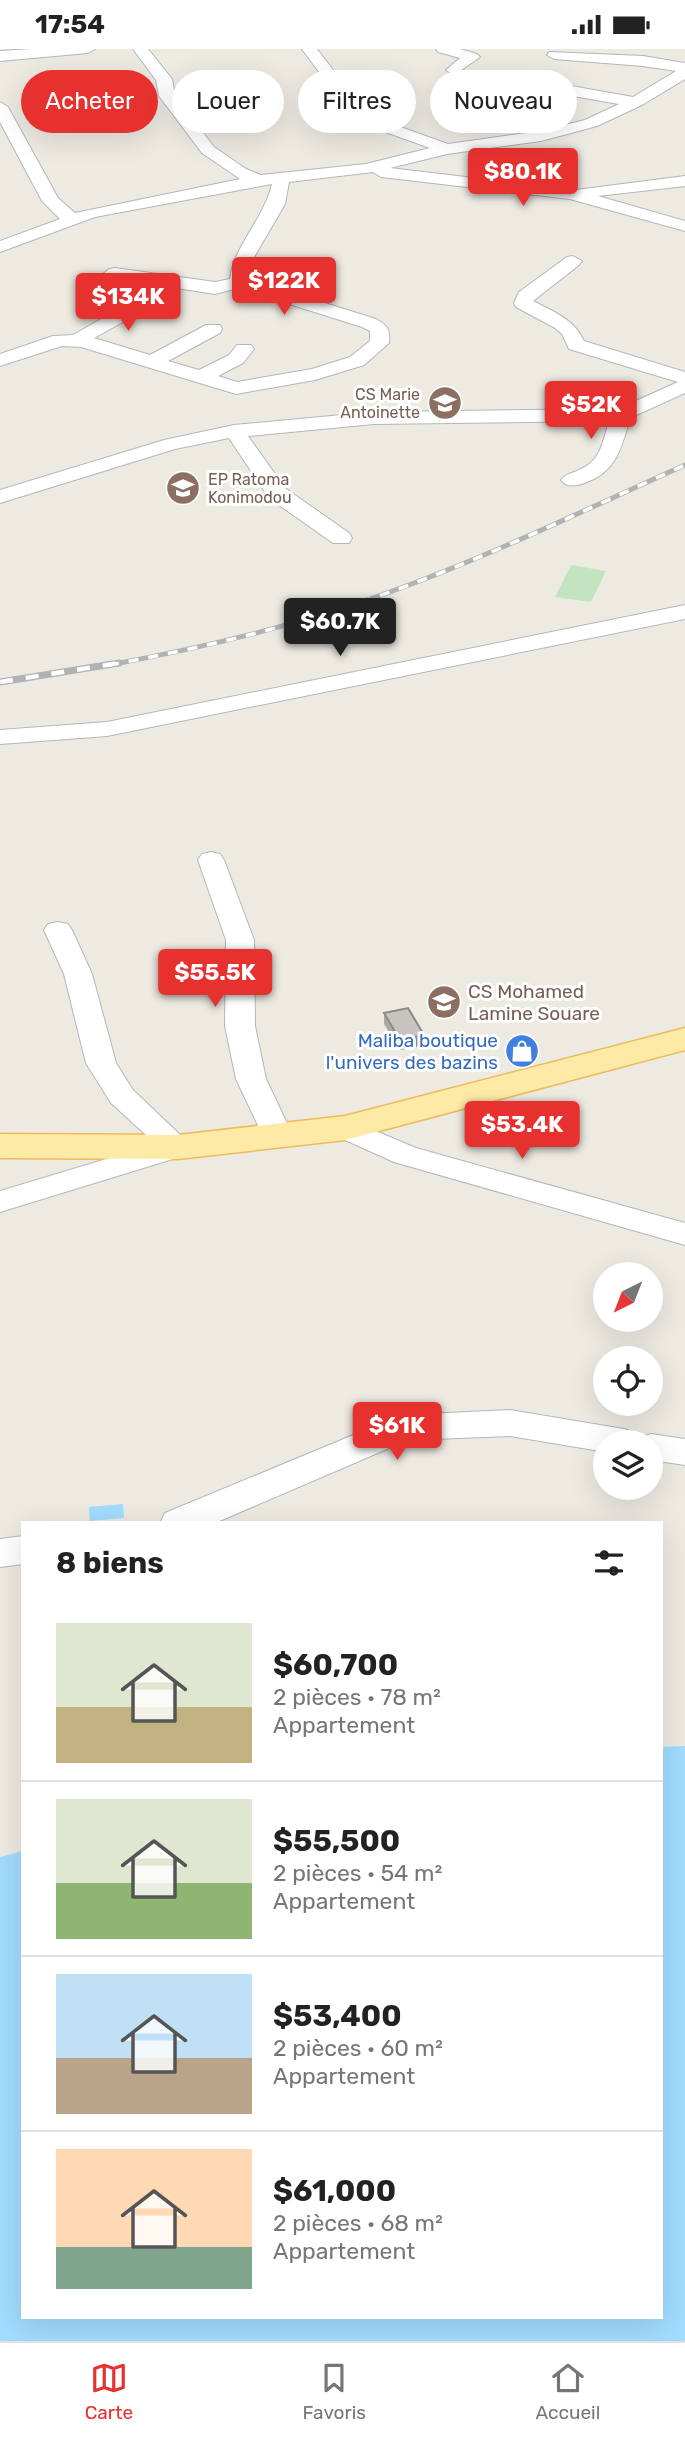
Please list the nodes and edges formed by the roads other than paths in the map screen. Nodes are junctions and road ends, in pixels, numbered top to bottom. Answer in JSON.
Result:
{"nodes":[{"id":1,"x":88,"y":49,"type":"edge"},
{"id":2,"x":140,"y":49,"type":"edge"},
{"id":3,"x":309,"y":49,"type":"edge"},
{"id":4,"x":443,"y":49,"type":"edge"},
{"id":5,"x":554,"y":55,"type":"dead end"},
{"id":6,"x":0,"y":56,"type":"edge"},
{"id":7,"x":454,"y":70,"type":"dead end"},
{"id":8,"x":685,"y":70,"type":"edge"},
{"id":9,"x":577,"y":92,"type":"edge"},
{"id":10,"x":636,"y":102,"type":"junction"},
{"id":11,"x":0,"y":107,"type":"edge"},
{"id":12,"x":447,"y":149,"type":"junction"},
{"id":13,"x":366,"y":169,"type":"junction"},
{"id":14,"x":282,"y":178,"type":"junction"},
{"id":15,"x":260,"y":180,"type":"junction"},
{"id":16,"x":685,"y":181,"type":"edge"},
{"id":17,"x":571,"y":194,"type":"junction"},
{"id":18,"x":72,"y":220,"type":"junction"},
{"id":19,"x":685,"y":226,"type":"edge"},
{"id":20,"x":0,"y":247,"type":"edge"},
{"id":21,"x":573,"y":261,"type":"dead end"},
{"id":22,"x":239,"y":282,"type":"junction"},
{"id":23,"x":91,"y":292,"type":"dead end"},
{"id":24,"x":170,"y":297,"type":"dead end"},
{"id":25,"x":213,"y":329,"type":"dead end"},
{"id":26,"x":76,"y":341,"type":"junction"},
{"id":27,"x":244,"y":349,"type":"dead end"},
{"id":28,"x":0,"y":360,"type":"edge"},
{"id":29,"x":152,"y":362,"type":"junction"},
{"id":30,"x":201,"y":377,"type":"junction"},
{"id":31,"x":685,"y":378,"type":"edge"},
{"id":32,"x":685,"y":386,"type":"edge"},
{"id":33,"x":236,"y":388,"type":"junction"},
{"id":34,"x":621,"y":415,"type":"junction"},
{"id":35,"x":267,"y":426,"type":"junction"},
{"id":36,"x":234,"y":431,"type":"junction"},
{"id":37,"x":572,"y":480,"type":"dead end"},
{"id":38,"x":0,"y":497,"type":"edge"},
{"id":39,"x":341,"y":538,"type":"dead end"},
{"id":40,"x":685,"y":612,"type":"edge"},
{"id":41,"x":0,"y":737,"type":"edge"},
{"id":42,"x":211,"y":860,"type":"dead end"},
{"id":43,"x":58,"y":930,"type":"dead end"},
{"id":44,"x":685,"y":1039,"type":"edge"},
{"id":45,"x":345,"y":1128,"type":"junction"},
{"id":46,"x":278,"y":1136,"type":"junction"},
{"id":47,"x":0,"y":1146,"type":"edge"},
{"id":48,"x":178,"y":1147,"type":"junction"},
{"id":49,"x":0,"y":1202,"type":"edge"},
{"id":50,"x":685,"y":1234,"type":"edge"},
{"id":51,"x":593,"y":1437,"type":"edge"},
{"id":52,"x":663,"y":1449,"type":"edge"},
{"id":53,"x":685,"y":1452,"type":"edge"},
{"id":54,"x":183,"y":1521,"type":"edge"},
{"id":55,"x":21,"y":1551,"type":"edge"},
{"id":56,"x":0,"y":1553,"type":"edge"}],
"edges":[{"from":1,"to":6,"type":"street"},
{"from":2,"to":15,"type":"street"},
{"from":3,"to":12,"type":"street"},
{"from":4,"to":7,"type":"street"},
{"from":5,"to":8,"type":"street"},
{"from":8,"to":10,"type":"street"},
{"from":9,"to":10,"type":"street"},
{"from":10,"to":12,"type":"street"},
{"from":11,"to":18,"type":"street"},
{"from":12,"to":13,"type":"street"},
{"from":13,"to":14,"type":"street"},
{"from":13,"to":17,"type":"street"},
{"from":14,"to":15,"type":"street"},
{"from":14,"to":22,"type":"street"},
{"from":15,"to":18,"type":"street"},
{"from":16,"to":17,"type":"street"},
{"from":17,"to":19,"type":"street"},
{"from":18,"to":20,"type":"street"},
{"from":21,"to":31,"type":"street"},
{"from":22,"to":23,"type":"street"},
{"from":22,"to":33,"type":"street"},
{"from":24,"to":26,"type":"street"},
{"from":25,"to":29,"type":"street"},
{"from":26,"to":28,"type":"street"},
{"from":26,"to":29,"type":"street"},
{"from":27,"to":30,"type":"street"},
{"from":29,"to":30,"type":"street"},
{"from":30,"to":33,"type":"street"},
{"from":32,"to":34,"type":"street"},
{"from":33,"to":35,"type":"street"},
{"from":34,"to":35,"type":"street"},
{"from":34,"to":37,"type":"street"},
{"from":35,"to":36,"type":"street"},
{"from":36,"to":38,"type":"street"},
{"from":36,"to":39,"type":"street"},
{"from":40,"to":41,"type":"street"},
{"from":42,"to":46,"type":"street"},
{"from":43,"to":48,"type":"street"},
{"from":44,"to":45,"type":"main road"},
{"from":45,"to":46,"type":"main road"},
{"from":45,"to":50,"type":"street"},
{"from":46,"to":48,"type":"main road"},
{"from":47,"to":48,"type":"main road"},
{"from":48,"to":49,"type":"street"},
{"from":51,"to":54,"type":"street"},
{"from":52,"to":53,"type":"street"},
{"from":55,"to":56,"type":"street"}]}
